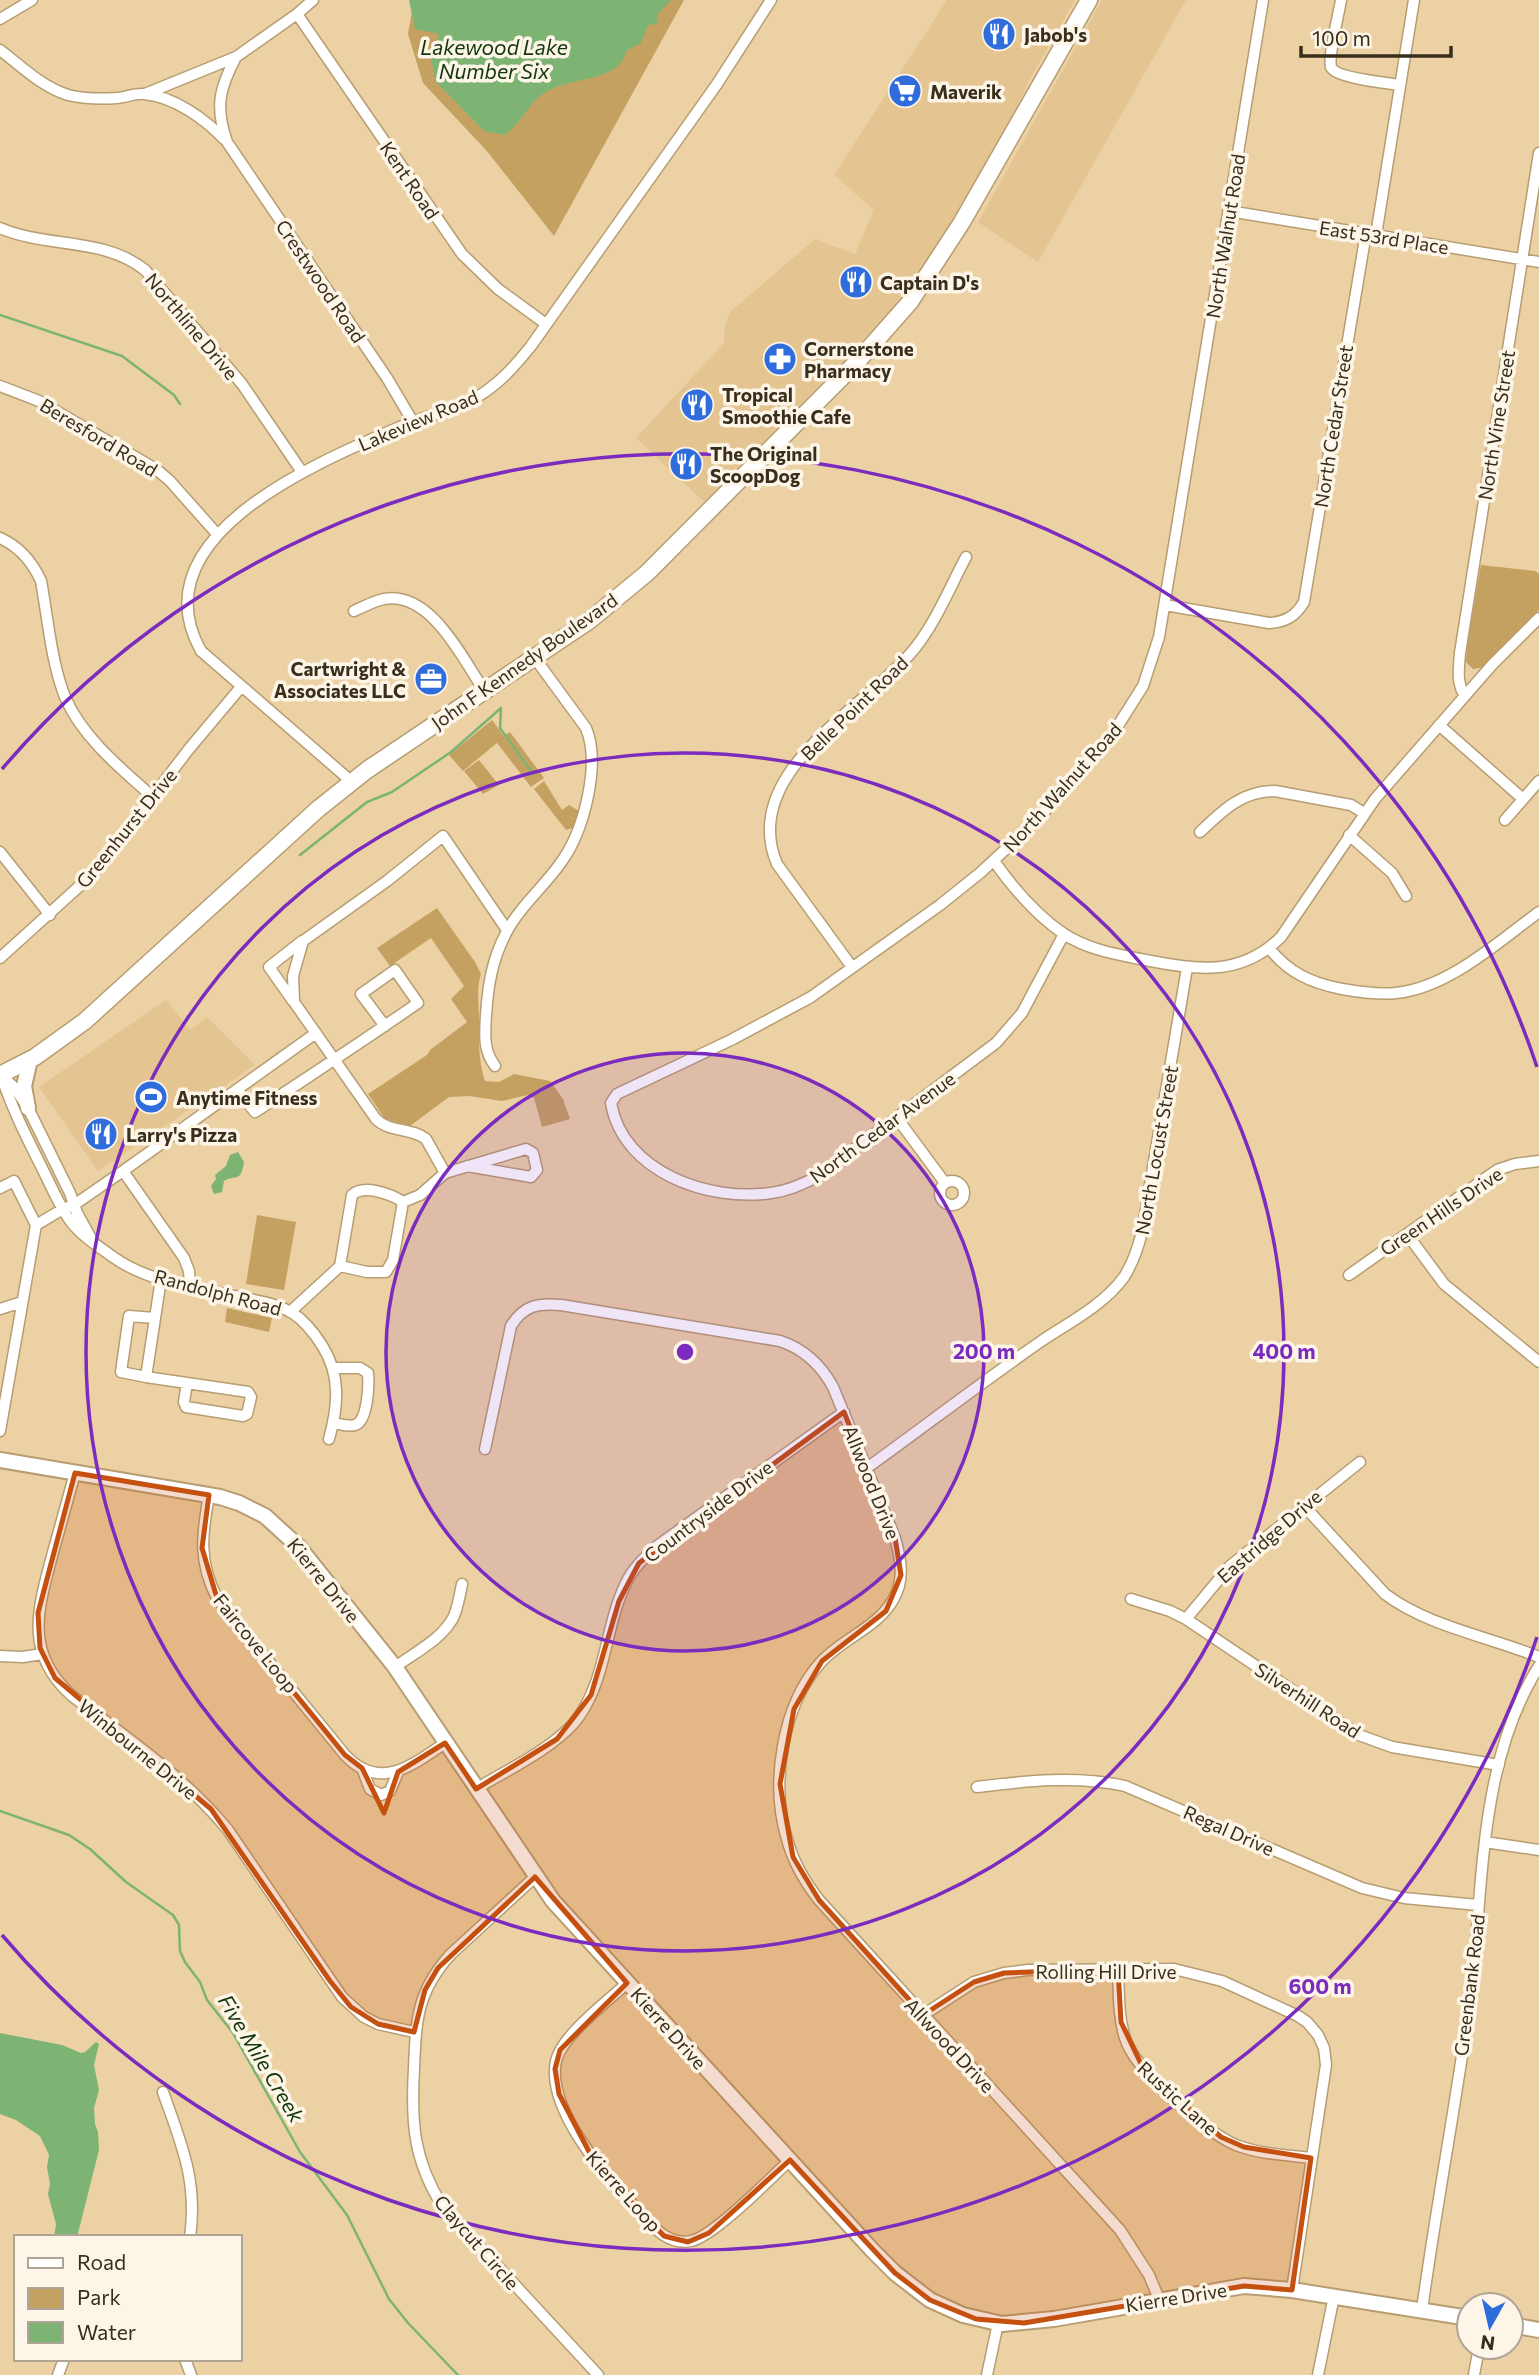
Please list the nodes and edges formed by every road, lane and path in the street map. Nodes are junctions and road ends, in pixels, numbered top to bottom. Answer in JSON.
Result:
{"nodes":[{"id":1,"x":32,"y":0,"type":"edge"},
{"id":2,"x":313,"y":0,"type":"edge"},
{"id":3,"x":771,"y":0,"type":"edge"},
{"id":4,"x":1089,"y":0,"type":"edge"},
{"id":5,"x":1263,"y":0,"type":"edge"},
{"id":6,"x":1341,"y":0,"type":"edge"},
{"id":7,"x":1414,"y":0,"type":"edge"},
{"id":8,"x":297,"y":14,"type":"junction"},
{"id":9,"x":0,"y":19,"type":"edge"},
{"id":10,"x":0,"y":50,"type":"edge"},
{"id":11,"x":236,"y":57,"type":"junction"},
{"id":12,"x":1400,"y":85,"type":"junction"},
{"id":13,"x":145,"y":94,"type":"junction"},
{"id":14,"x":227,"y":142,"type":"junction"},
{"id":15,"x":1539,"y":153,"type":"edge"},
{"id":16,"x":1229,"y":211,"type":"junction"},
{"id":17,"x":0,"y":228,"type":"edge"},
{"id":18,"x":1371,"y":234,"type":"junction"},
{"id":19,"x":1522,"y":259,"type":"junction"},
{"id":20,"x":1539,"y":262,"type":"edge"},
{"id":21,"x":547,"y":324,"type":"junction"},
{"id":22,"x":0,"y":386,"type":"edge"},
{"id":23,"x":413,"y":422,"type":"junction"},
{"id":24,"x":302,"y":472,"type":"junction"},
{"id":25,"x":217,"y":534,"type":"junction"},
{"id":26,"x":0,"y":538,"type":"edge"},
{"id":27,"x":966,"y":558,"type":"dead end"},
{"id":28,"x":1165,"y":605,"type":"junction"},
{"id":29,"x":354,"y":611,"type":"dead end"},
{"id":30,"x":1539,"y":618,"type":"edge"},
{"id":31,"x":534,"y":657,"type":"junction"},
{"id":32,"x":241,"y":687,"type":"junction"},
{"id":33,"x":484,"y":690,"type":"junction"},
{"id":34,"x":1465,"y":696,"type":"junction"},
{"id":35,"x":1439,"y":725,"type":"junction"},
{"id":36,"x":1539,"y":781,"type":"edge"},
{"id":37,"x":352,"y":782,"type":"junction"},
{"id":38,"x":153,"y":797,"type":"junction"},
{"id":39,"x":1523,"y":799,"type":"junction"},
{"id":40,"x":1364,"y":813,"type":"junction"},
{"id":41,"x":1504,"y":820,"type":"dead end"},
{"id":42,"x":1200,"y":832,"type":"dead end"},
{"id":43,"x":1349,"y":835,"type":"junction"},
{"id":44,"x":0,"y":852,"type":"edge"},
{"id":45,"x":993,"y":861,"type":"junction"},
{"id":46,"x":1406,"y":896,"type":"dead end"},
{"id":47,"x":1539,"y":912,"type":"edge"},
{"id":48,"x":50,"y":915,"type":"junction"},
{"id":49,"x":507,"y":930,"type":"junction"},
{"id":50,"x":1064,"y":934,"type":"junction"},
{"id":51,"x":303,"y":941,"type":"junction"},
{"id":52,"x":1269,"y":948,"type":"junction"},
{"id":53,"x":0,"y":958,"type":"edge"},
{"id":54,"x":852,"y":967,"type":"junction"},
{"id":55,"x":1187,"y":968,"type":"junction"},
{"id":56,"x":294,"y":1002,"type":"junction"},
{"id":57,"x":385,"y":1026,"type":"junction"},
{"id":58,"x":316,"y":1033,"type":"junction"},
{"id":59,"x":335,"y":1059,"type":"junction"},
{"id":60,"x":30,"y":1060,"type":"junction"},
{"id":61,"x":495,"y":1066,"type":"dead end"},
{"id":62,"x":0,"y":1075,"type":"edge"},
{"id":63,"x":237,"y":1090,"type":"junction"},
{"id":64,"x":28,"y":1108,"type":"junction"},
{"id":65,"x":897,"y":1118,"type":"junction"},
{"id":66,"x":617,"y":1120,"type":"joint"},
{"id":67,"x":1539,"y":1161,"type":"edge"},
{"id":68,"x":467,"y":1166,"type":"junction"},
{"id":69,"x":123,"y":1171,"type":"junction"},
{"id":70,"x":445,"y":1173,"type":"junction"},
{"id":71,"x":945,"y":1183,"type":"dead end"},
{"id":72,"x":0,"y":1188,"type":"edge"},
{"id":73,"x":403,"y":1202,"type":"junction"},
{"id":74,"x":74,"y":1205,"type":"junction"},
{"id":75,"x":63,"y":1209,"type":"junction"},
{"id":76,"x":36,"y":1225,"type":"junction"},
{"id":77,"x":1407,"y":1234,"type":"junction"},
{"id":78,"x":93,"y":1242,"type":"junction"},
{"id":79,"x":340,"y":1266,"type":"junction"},
{"id":80,"x":1349,"y":1275,"type":"dead end"},
{"id":81,"x":161,"y":1279,"type":"junction"},
{"id":82,"x":190,"y":1286,"type":"junction"},
{"id":83,"x":22,"y":1302,"type":"junction"},
{"id":84,"x":0,"y":1309,"type":"edge"},
{"id":85,"x":290,"y":1312,"type":"junction"},
{"id":86,"x":155,"y":1318,"type":"junction"},
{"id":87,"x":1539,"y":1362,"type":"edge"},
{"id":88,"x":334,"y":1368,"type":"junction"},
{"id":89,"x":146,"y":1377,"type":"junction"},
{"id":90,"x":187,"y":1383,"type":"junction"},
{"id":91,"x":844,"y":1412,"type":"junction"},
{"id":92,"x":333,"y":1423,"type":"junction"},
{"id":93,"x":0,"y":1431,"type":"edge"},
{"id":94,"x":329,"y":1439,"type":"dead end"},
{"id":95,"x":485,"y":1449,"type":"dead end"},
{"id":96,"x":0,"y":1460,"type":"edge"},
{"id":97,"x":1360,"y":1462,"type":"dead end"},
{"id":98,"x":867,"y":1468,"type":"junction"},
{"id":99,"x":75,"y":1473,"type":"junction"},
{"id":100,"x":209,"y":1495,"type":"junction"},
{"id":101,"x":1304,"y":1506,"type":"junction"},
{"id":102,"x":462,"y":1584,"type":"dead end"},
{"id":103,"x":1131,"y":1599,"type":"dead end"},
{"id":104,"x":1186,"y":1619,"type":"junction"},
{"id":105,"x":42,"y":1654,"type":"junction"},
{"id":106,"x":0,"y":1656,"type":"edge"},
{"id":107,"x":1539,"y":1657,"type":"edge"},
{"id":108,"x":1539,"y":1666,"type":"edge"},
{"id":109,"x":395,"y":1667,"type":"junction"},
{"id":110,"x":445,"y":1742,"type":"junction"},
{"id":111,"x":1499,"y":1766,"type":"junction"},
{"id":112,"x":362,"y":1768,"type":"junction"},
{"id":113,"x":397,"y":1772,"type":"junction"},
{"id":114,"x":976,"y":1787,"type":"dead end"},
{"id":115,"x":476,"y":1789,"type":"junction"},
{"id":116,"x":1485,"y":1842,"type":"junction"},
{"id":117,"x":1539,"y":1850,"type":"edge"},
{"id":118,"x":535,"y":1877,"type":"junction"},
{"id":119,"x":1478,"y":1905,"type":"junction"},
{"id":120,"x":1118,"y":1969,"type":"junction"},
{"id":121,"x":627,"y":1983,"type":"junction"},
{"id":122,"x":923,"y":2015,"type":"junction"},
{"id":123,"x":414,"y":2032,"type":"junction"},
{"id":124,"x":163,"y":2092,"type":"dead end"},
{"id":125,"x":1311,"y":2158,"type":"junction"},
{"id":126,"x":790,"y":2161,"type":"junction"},
{"id":127,"x":190,"y":2235,"type":"edge"},
{"id":128,"x":1292,"y":2290,"type":"junction"},
{"id":129,"x":1334,"y":2297,"type":"junction"},
{"id":130,"x":1159,"y":2299,"type":"junction"},
{"id":131,"x":1422,"y":2310,"type":"junction"},
{"id":132,"x":1455,"y":2316,"type":"edge"},
{"id":133,"x":998,"y":2323,"type":"junction"},
{"id":134,"x":598,"y":2375,"type":"edge"},
{"id":135,"x":987,"y":2375,"type":"edge"},
{"id":136,"x":1318,"y":2375,"type":"edge"}],
"edges":[{"from":1,"to":9,"type":"street"},
{"from":2,"to":8,"type":"street"},
{"from":3,"to":21,"type":"street","name":"Lakeview Road"},
{"from":4,"to":31,"type":"main road","name":"John F Kennedy Boulevard"},
{"from":5,"to":16,"type":"street","name":"North Walnut Road"},
{"from":6,"to":12,"type":"street"},
{"from":7,"to":12,"type":"street","name":"North Cedar Street"},
{"from":8,"to":11,"type":"street"},
{"from":8,"to":21,"type":"street","name":"Kent Road"},
{"from":10,"to":13,"type":"street","name":"Crestwood Road"},
{"from":11,"to":13,"type":"street"},
{"from":11,"to":14,"type":"street","name":"Crestwood Road"},
{"from":12,"to":18,"type":"street","name":"North Cedar Street"},
{"from":13,"to":14,"type":"street","name":"Crestwood Road"},
{"from":14,"to":23,"type":"street","name":"Crestwood Road"},
{"from":15,"to":19,"type":"street","name":"North Vine Street"},
{"from":16,"to":18,"type":"street","name":"East 53rd Place"},
{"from":16,"to":28,"type":"street","name":"North Walnut Road"},
{"from":17,"to":24,"type":"street","name":"Northline Drive"},
{"from":18,"to":19,"type":"street","name":"East 53rd Place"},
{"from":18,"to":28,"type":"street","name":"North Cedar Street"},
{"from":19,"to":20,"type":"street","name":"East 53rd Place"},
{"from":19,"to":34,"type":"street","name":"North Vine Street"},
{"from":21,"to":23,"type":"street","name":"Lakeview Road"},
{"from":22,"to":25,"type":"street","name":"Beresford Road"},
{"from":23,"to":24,"type":"street","name":"Lakeview Road"},
{"from":24,"to":25,"type":"street","name":"Lakeview Road"},
{"from":25,"to":32,"type":"street","name":"Lakeview Road"},
{"from":26,"to":38,"type":"street"},
{"from":27,"to":54,"type":"street","name":"Belle Point Road"},
{"from":28,"to":45,"type":"street","name":"North Walnut Road"},
{"from":29,"to":33,"type":"street"},
{"from":30,"to":34,"type":"street"},
{"from":31,"to":33,"type":"main road","name":"John F Kennedy Boulevard"},
{"from":31,"to":49,"type":"street"},
{"from":32,"to":37,"type":"street","name":"Lakeview Road"},
{"from":32,"to":38,"type":"street","name":"Greenhurst Drive"},
{"from":33,"to":37,"type":"main road","name":"John F Kennedy Boulevard"},
{"from":34,"to":35,"type":"street"},
{"from":35,"to":39,"type":"street"},
{"from":35,"to":40,"type":"street"},
{"from":36,"to":39,"type":"street"},
{"from":37,"to":60,"type":"main road","name":"John F Kennedy Boulevard"},
{"from":38,"to":48,"type":"street","name":"Greenhurst Drive"},
{"from":39,"to":41,"type":"street"},
{"from":40,"to":42,"type":"street"},
{"from":40,"to":43,"type":"street"},
{"from":43,"to":46,"type":"street"},
{"from":43,"to":52,"type":"street"},
{"from":44,"to":48,"type":"street"},
{"from":45,"to":50,"type":"street"},
{"from":45,"to":54,"type":"street","name":"North Walnut Road"},
{"from":47,"to":52,"type":"street"},
{"from":48,"to":53,"type":"street","name":"Greenhurst Drive"},
{"from":49,"to":51,"type":"street"},
{"from":49,"to":61,"type":"street"},
{"from":50,"to":55,"type":"street"},
{"from":50,"to":65,"type":"street","name":"North Cedar Avenue"},
{"from":51,"to":56,"type":"street"},
{"from":51,"to":56,"type":"street"},
{"from":52,"to":55,"type":"street"},
{"from":54,"to":66,"type":"street","name":"North Walnut Road"},
{"from":55,"to":98,"type":"street","name":"North Locust Street"},
{"from":56,"to":58,"type":"street"},
{"from":57,"to":57,"type":"street"},
{"from":57,"to":59,"type":"street"},
{"from":58,"to":59,"type":"street"},
{"from":58,"to":63,"type":"street"},
{"from":59,"to":63,"type":"street"},
{"from":59,"to":70,"type":"street"},
{"from":60,"to":62,"type":"main road","name":"John F Kennedy Boulevard"},
{"from":60,"to":64,"type":"street"},
{"from":62,"to":64,"type":"street","name":"Randolph Road"},
{"from":62,"to":75,"type":"street","name":"Randolph Road"},
{"from":63,"to":69,"type":"street"},
{"from":64,"to":74,"type":"street","name":"Randolph Road"},
{"from":65,"to":66,"type":"street","name":"North Cedar Avenue"},
{"from":65,"to":71,"type":"street"},
{"from":67,"to":77,"type":"street","name":"Green Hills Drive"},
{"from":68,"to":68,"type":"street"},
{"from":68,"to":70,"type":"street"},
{"from":69,"to":74,"type":"street"},
{"from":69,"to":82,"type":"street"},
{"from":70,"to":73,"type":"street"},
{"from":72,"to":76,"type":"street"},
{"from":73,"to":79,"type":"street"},
{"from":73,"to":79,"type":"street"},
{"from":74,"to":75,"type":"street"},
{"from":74,"to":78,"type":"street","name":"Randolph Road"},
{"from":75,"to":76,"type":"street"},
{"from":75,"to":78,"type":"street","name":"Randolph Road"},
{"from":76,"to":83,"type":"street"},
{"from":77,"to":80,"type":"street","name":"Green Hills Drive"},
{"from":77,"to":87,"type":"street"},
{"from":78,"to":81,"type":"street","name":"Randolph Road"},
{"from":79,"to":85,"type":"street"},
{"from":81,"to":82,"type":"street","name":"Randolph Road"},
{"from":81,"to":86,"type":"street"},
{"from":82,"to":85,"type":"street","name":"Randolph Road"},
{"from":83,"to":84,"type":"street"},
{"from":83,"to":93,"type":"street"},
{"from":85,"to":88,"type":"street","name":"Randolph Road"},
{"from":86,"to":89,"type":"street"},
{"from":86,"to":89,"type":"street"},
{"from":88,"to":92,"type":"street","name":"Randolph Road"},
{"from":88,"to":92,"type":"street"},
{"from":89,"to":90,"type":"street"},
{"from":90,"to":90,"type":"street"},
{"from":91,"to":95,"type":"street","name":"Allwood Drive"},
{"from":91,"to":98,"type":"street","name":"Allwood Drive"},
{"from":91,"to":115,"type":"street","name":"Countryside Drive"},
{"from":92,"to":94,"type":"street","name":"Randolph Road"},
{"from":96,"to":99,"type":"street","name":"Kierre Drive"},
{"from":97,"to":101,"type":"street","name":"Eastridge Drive"},
{"from":98,"to":122,"type":"street","name":"Allwood Drive"},
{"from":99,"to":100,"type":"street","name":"Kierre Drive"},
{"from":99,"to":105,"type":"street","name":"Winbourne Drive"},
{"from":100,"to":109,"type":"street","name":"Kierre Drive"},
{"from":100,"to":112,"type":"street","name":"Faircove Loop"},
{"from":101,"to":104,"type":"street","name":"Eastridge Drive"},
{"from":101,"to":107,"type":"street"},
{"from":102,"to":109,"type":"street"},
{"from":103,"to":104,"type":"street","name":"Silverhill Road"},
{"from":104,"to":111,"type":"street","name":"Silverhill Road"},
{"from":105,"to":106,"type":"street"},
{"from":105,"to":123,"type":"street","name":"Winbourne Drive"},
{"from":108,"to":111,"type":"street","name":"Greenbank Road"},
{"from":109,"to":110,"type":"street","name":"Kierre Drive"},
{"from":110,"to":113,"type":"street","name":"Faircove Loop"},
{"from":110,"to":115,"type":"street","name":"Kierre Drive"},
{"from":111,"to":116,"type":"street","name":"Greenbank Road"},
{"from":112,"to":113,"type":"street"},
{"from":112,"to":113,"type":"street","name":"Faircove Loop"},
{"from":114,"to":119,"type":"street","name":"Regal Drive"},
{"from":115,"to":118,"type":"street","name":"Kierre Drive"},
{"from":116,"to":117,"type":"street"},
{"from":116,"to":119,"type":"street","name":"Greenbank Road"},
{"from":118,"to":121,"type":"street","name":"Kierre Drive"},
{"from":118,"to":123,"type":"street","name":"Claycut Circle"},
{"from":119,"to":131,"type":"street","name":"Greenbank Road"},
{"from":120,"to":122,"type":"street","name":"Rolling Hill Drive"},
{"from":120,"to":125,"type":"street","name":"Rustic Lane"},
{"from":120,"to":125,"type":"street","name":"Rolling Hill Drive"},
{"from":121,"to":126,"type":"street","name":"Kierre Drive"},
{"from":121,"to":126,"type":"street","name":"Kierre Loop"},
{"from":122,"to":130,"type":"street","name":"Allwood Drive"},
{"from":123,"to":134,"type":"street","name":"Claycut Circle"},
{"from":124,"to":127,"type":"street"},
{"from":125,"to":128,"type":"street","name":"Rolling Hill Drive"},
{"from":126,"to":133,"type":"street","name":"Kierre Drive"},
{"from":128,"to":129,"type":"street","name":"Kierre Drive"},
{"from":128,"to":130,"type":"street","name":"Kierre Drive"},
{"from":129,"to":131,"type":"street","name":"Kierre Drive"},
{"from":129,"to":136,"type":"street"},
{"from":130,"to":133,"type":"street","name":"Kierre Drive"},
{"from":131,"to":132,"type":"street","name":"Kierre Drive"},
{"from":133,"to":135,"type":"street"}]}
